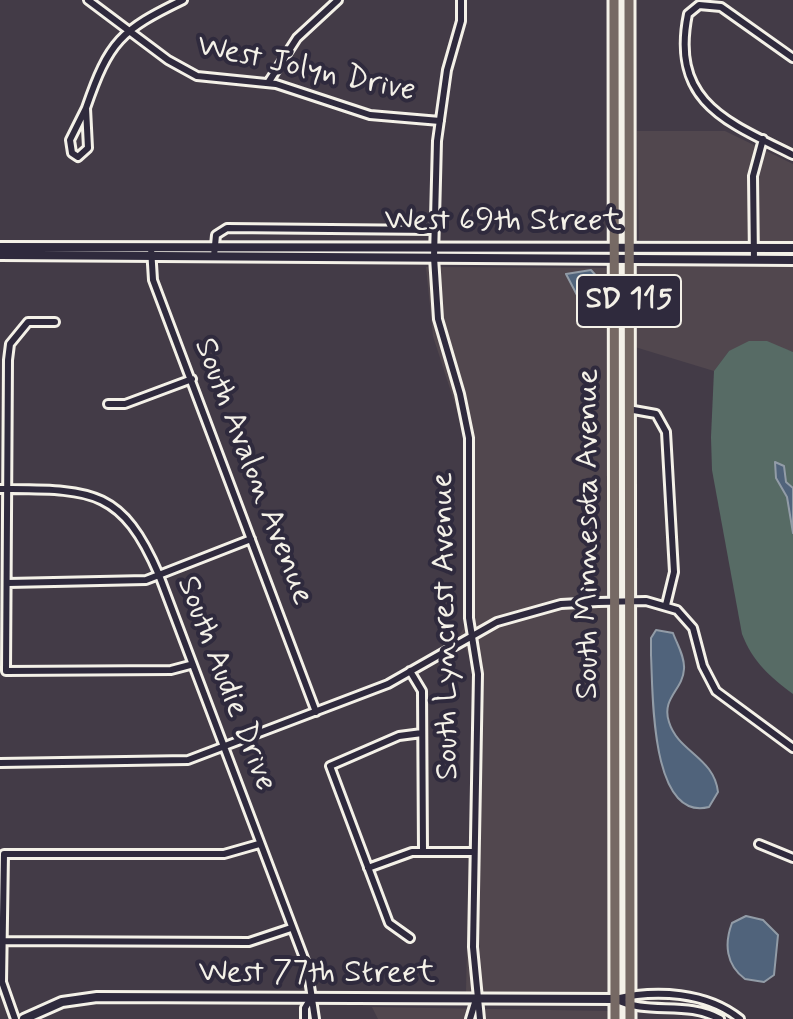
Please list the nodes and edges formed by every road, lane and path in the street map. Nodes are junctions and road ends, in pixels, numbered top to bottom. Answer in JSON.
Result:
{"nodes":[{"id":1,"x":88,"y":0,"type":"edge"},
{"id":2,"x":183,"y":0,"type":"edge"},
{"id":3,"x":338,"y":0,"type":"edge"},
{"id":4,"x":461,"y":0,"type":"edge"},
{"id":5,"x":614,"y":0,"type":"edge"},
{"id":6,"x":629,"y":0,"type":"edge"},
{"id":7,"x":128,"y":29,"type":"junction"},
{"id":8,"x":793,"y":58,"type":"edge"},
{"id":9,"x":268,"y":83,"type":"junction"},
{"id":10,"x":86,"y":108,"type":"junction"},
{"id":11,"x":440,"y":121,"type":"junction"},
{"id":12,"x":763,"y":139,"type":"junction"},
{"id":13,"x":793,"y":155,"type":"edge"},
{"id":14,"x":434,"y":230,"type":"junction"},
{"id":15,"x":434,"y":245,"type":"junction"},
{"id":16,"x":0,"y":247,"type":"edge"},
{"id":17,"x":629,"y":247,"type":"junction"},
{"id":18,"x":615,"y":248,"type":"junction"},
{"id":19,"x":754,"y":248,"type":"junction"},
{"id":20,"x":793,"y":248,"type":"edge"},
{"id":21,"x":150,"y":252,"type":"junction"},
{"id":22,"x":214,"y":252,"type":"junction"},
{"id":23,"x":0,"y":255,"type":"edge"},
{"id":24,"x":434,"y":257,"type":"junction"},
{"id":25,"x":615,"y":259,"type":"junction"},
{"id":26,"x":629,"y":260,"type":"junction"},
{"id":27,"x":754,"y":260,"type":"junction"},
{"id":28,"x":793,"y":260,"type":"edge"},
{"id":29,"x":55,"y":322,"type":"dead end"},
{"id":30,"x":192,"y":379,"type":"junction"},
{"id":31,"x":108,"y":404,"type":"dead end"},
{"id":32,"x":628,"y":409,"type":"junction"},
{"id":33,"x":4,"y":489,"type":"edge"},
{"id":34,"x":251,"y":539,"type":"junction"},
{"id":35,"x":159,"y":575,"type":"junction"},
{"id":36,"x":8,"y":583,"type":"junction"},
{"id":37,"x":629,"y":601,"type":"junction"},
{"id":38,"x":615,"y":602,"type":"junction"},
{"id":39,"x":666,"y":605,"type":"junction"},
{"id":40,"x":471,"y":633,"type":"junction"},
{"id":41,"x":190,"y":665,"type":"junction"},
{"id":42,"x":410,"y":671,"type":"junction"},
{"id":43,"x":316,"y":712,"type":"junction"},
{"id":44,"x":422,"y":733,"type":"junction"},
{"id":45,"x":223,"y":748,"type":"junction"},
{"id":46,"x":793,"y":748,"type":"edge"},
{"id":47,"x":0,"y":763,"type":"edge"},
{"id":48,"x":259,"y":844,"type":"junction"},
{"id":49,"x":759,"y":844,"type":"dead end"},
{"id":50,"x":423,"y":851,"type":"junction"},
{"id":51,"x":474,"y":852,"type":"junction"},
{"id":52,"x":793,"y":858,"type":"edge"},
{"id":53,"x":368,"y":868,"type":"junction"},
{"id":54,"x":291,"y":928,"type":"junction"},
{"id":55,"x":410,"y":938,"type":"dead end"},
{"id":56,"x":3,"y":941,"type":"junction"},
{"id":57,"x":311,"y":998,"type":"junction"},
{"id":58,"x":476,"y":999,"type":"junction"},
{"id":59,"x":615,"y":999,"type":"junction"},
{"id":60,"x":629,"y":1001,"type":"junction"},
{"id":61,"x":15,"y":1019,"type":"edge"},
{"id":62,"x":24,"y":1019,"type":"edge"},
{"id":63,"x":305,"y":1019,"type":"edge"},
{"id":64,"x":315,"y":1019,"type":"edge"},
{"id":65,"x":470,"y":1019,"type":"edge"},
{"id":66,"x":480,"y":1019,"type":"edge"},
{"id":67,"x":615,"y":1019,"type":"edge"},
{"id":68,"x":630,"y":1019,"type":"edge"},
{"id":69,"x":720,"y":1019,"type":"edge"},
{"id":70,"x":740,"y":1019,"type":"edge"}],
"edges":[{"from":1,"to":7,"type":"street","name":"West Jolyn Drive"},
{"from":2,"to":7,"type":"street"},
{"from":3,"to":9,"type":"street"},
{"from":4,"to":11,"type":"street","name":"South Lyncrest Avenue"},
{"from":5,"to":18,"type":"main road","name":"South Minnesota Avenue","number":"SD 115"},
{"from":6,"to":17,"type":"main road","name":"South Minnesota Avenue","number":"SD 115"},
{"from":7,"to":9,"type":"street","name":"West Jolyn Drive"},
{"from":7,"to":10,"type":"street"},
{"from":8,"to":12,"type":"street"},
{"from":9,"to":11,"type":"street","name":"West Jolyn Drive"},
{"from":10,"to":10,"type":"street"},
{"from":11,"to":14,"type":"street","name":"South Lyncrest Avenue"},
{"from":12,"to":13,"type":"street"},
{"from":12,"to":19,"type":"street"},
{"from":14,"to":15,"type":"street","name":"South Lyncrest Avenue"},
{"from":14,"to":22,"type":"street","name":"West 69th Street"},
{"from":15,"to":18,"type":"main road","name":"West 69th Street"},
{"from":15,"to":22,"type":"main road","name":"West 69th Street"},
{"from":15,"to":24,"type":"street","name":"South Lyncrest Avenue"},
{"from":16,"to":21,"type":"main road","name":"West 69th Street"},
{"from":17,"to":18,"type":"main road","name":"West 69th Street"},
{"from":17,"to":19,"type":"main road","name":"West 69th Street"},
{"from":17,"to":26,"type":"main road","name":"South Minnesota Avenue","number":"SD 115"},
{"from":18,"to":25,"type":"main road","name":"South Minnesota Avenue","number":"SD 115"},
{"from":19,"to":20,"type":"main road","name":"West 69th Street"},
{"from":19,"to":27,"type":"street"},
{"from":21,"to":22,"type":"main road","name":"West 69th Street"},
{"from":21,"to":23,"type":"main road","name":"West 69th Street"},
{"from":21,"to":30,"type":"street","name":"South Avalon Avenue"},
{"from":22,"to":24,"type":"main road","name":"West 69th Street"},
{"from":24,"to":25,"type":"main road","name":"West 69th Street"},
{"from":24,"to":40,"type":"street","name":"South Lyncrest Avenue"},
{"from":25,"to":26,"type":"main road","name":"West 69th Street"},
{"from":25,"to":38,"type":"main road","name":"South Minnesota Avenue","number":"SD 115"},
{"from":26,"to":27,"type":"main road","name":"West 69th Street"},
{"from":26,"to":32,"type":"main road","name":"South Minnesota Avenue","number":"SD 115"},
{"from":27,"to":28,"type":"main road","name":"West 69th Street"},
{"from":29,"to":33,"type":"street"},
{"from":30,"to":31,"type":"street"},
{"from":30,"to":34,"type":"street","name":"South Avalon Avenue"},
{"from":32,"to":37,"type":"main road","name":"South Minnesota Avenue","number":"SD 115"},
{"from":32,"to":39,"type":"street"},
{"from":33,"to":35,"type":"street","name":"South Audie Drive"},
{"from":33,"to":36,"type":"street"},
{"from":34,"to":35,"type":"street"},
{"from":34,"to":43,"type":"street","name":"South Avalon Avenue"},
{"from":35,"to":36,"type":"street"},
{"from":35,"to":41,"type":"street","name":"South Audie Drive"},
{"from":36,"to":41,"type":"street"},
{"from":37,"to":38,"type":"street"},
{"from":37,"to":39,"type":"street"},
{"from":37,"to":60,"type":"main road","name":"South Minnesota Avenue","number":"SD 115"},
{"from":38,"to":40,"type":"street"},
{"from":38,"to":59,"type":"main road","name":"South Minnesota Avenue","number":"SD 115"},
{"from":39,"to":46,"type":"street"},
{"from":40,"to":42,"type":"street"},
{"from":40,"to":51,"type":"street","name":"South Lyncrest Avenue"},
{"from":41,"to":45,"type":"street","name":"South Audie Drive"},
{"from":42,"to":43,"type":"street"},
{"from":42,"to":44,"type":"street"},
{"from":43,"to":45,"type":"street"},
{"from":44,"to":50,"type":"street"},
{"from":44,"to":53,"type":"street"},
{"from":45,"to":47,"type":"street"},
{"from":45,"to":48,"type":"street","name":"South Audie Drive"},
{"from":48,"to":54,"type":"street","name":"South Audie Drive"},
{"from":48,"to":56,"type":"street"},
{"from":49,"to":52,"type":"street"},
{"from":50,"to":51,"type":"street"},
{"from":50,"to":53,"type":"street"},
{"from":51,"to":58,"type":"street","name":"South Lyncrest Avenue"},
{"from":53,"to":55,"type":"street"},
{"from":54,"to":56,"type":"street"},
{"from":54,"to":57,"type":"street","name":"South Audie Drive"},
{"from":56,"to":61,"type":"street"},
{"from":57,"to":58,"type":"main road","name":"West 77th Street"},
{"from":57,"to":62,"type":"main road","name":"West 77th Street"},
{"from":57,"to":63,"type":"street"},
{"from":57,"to":64,"type":"street","name":"South Audie Drive"},
{"from":58,"to":59,"type":"main road","name":"West 77th Street"},
{"from":58,"to":65,"type":"street"},
{"from":58,"to":66,"type":"street"},
{"from":59,"to":60,"type":"street","name":"West 77th Street"},
{"from":59,"to":67,"type":"main road","name":"South Minnesota Avenue","number":"SD 115"},
{"from":60,"to":68,"type":"main road","number":"SD 115"},
{"from":60,"to":69,"type":"street","name":"West 77th Street"},
{"from":60,"to":70,"type":"street","name":"West 77th Street"}]}
